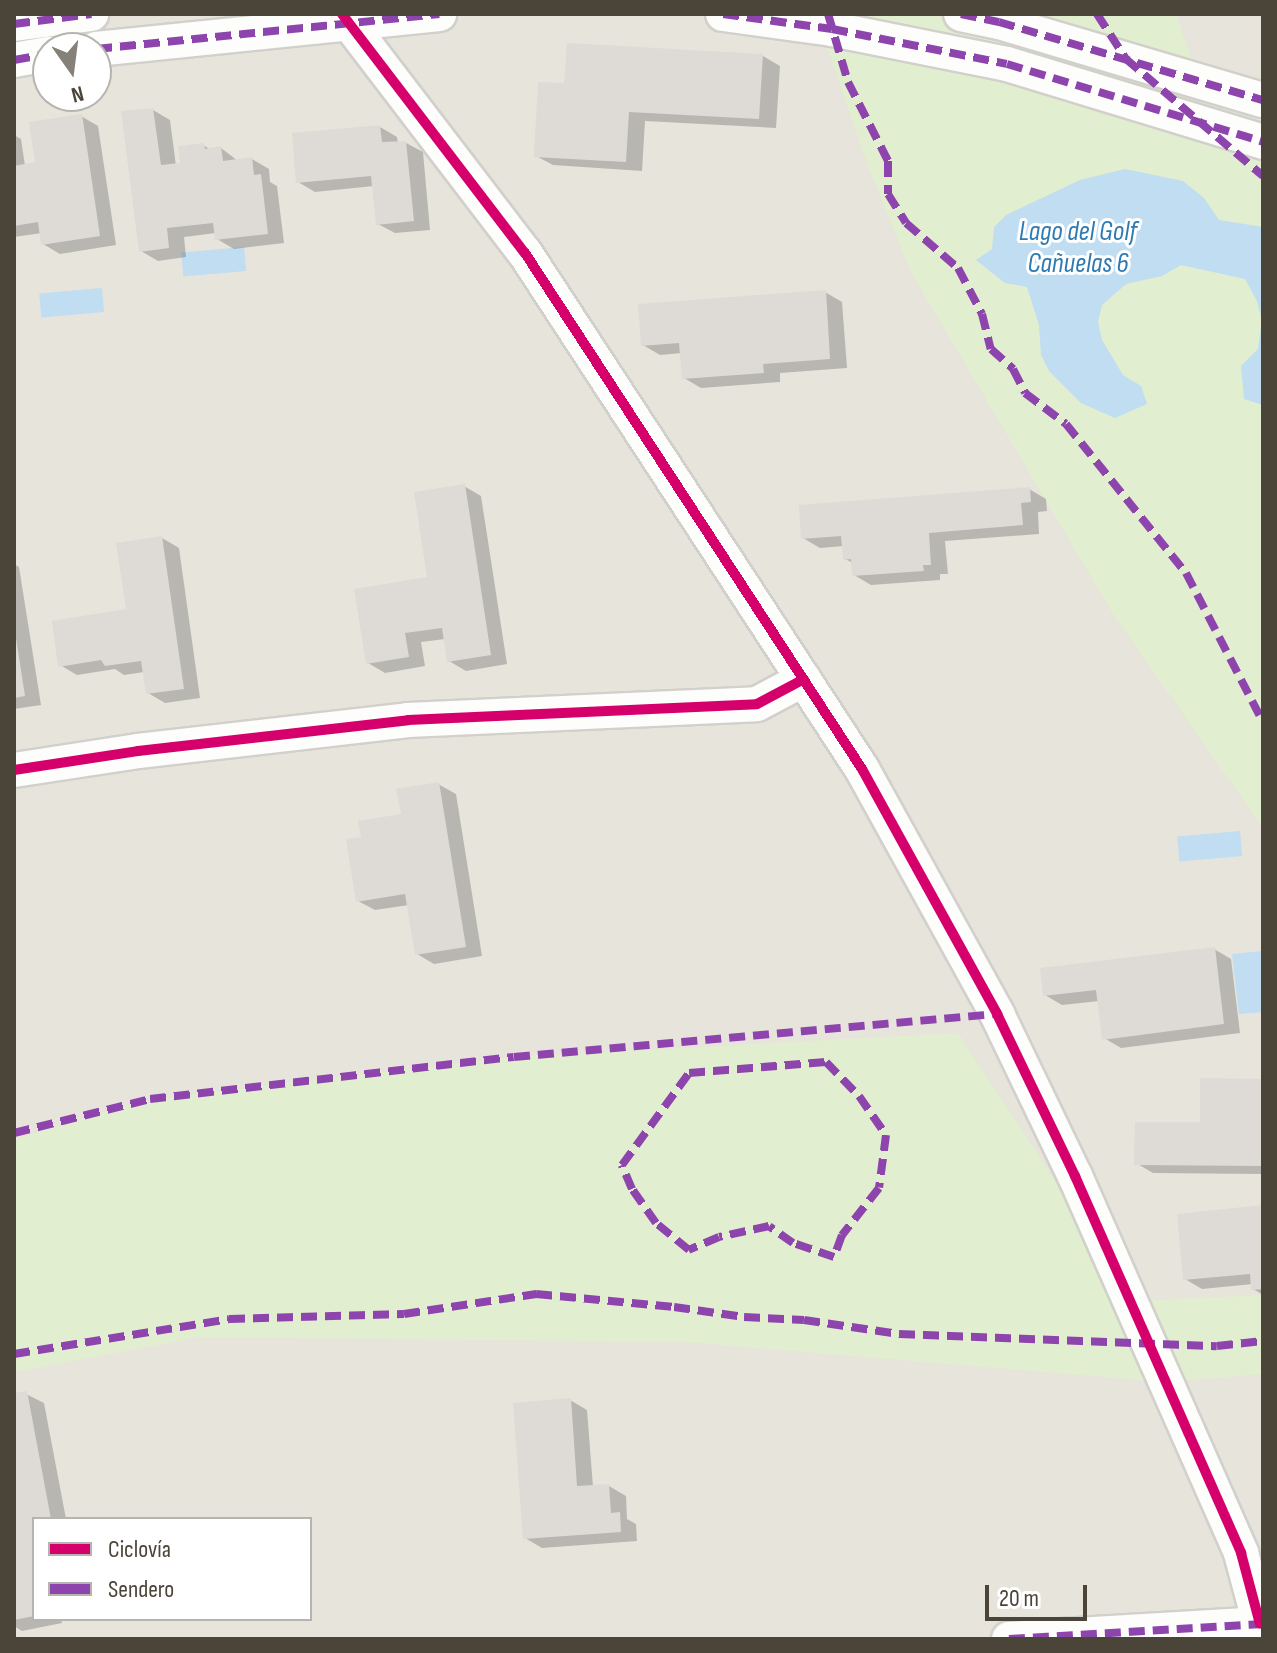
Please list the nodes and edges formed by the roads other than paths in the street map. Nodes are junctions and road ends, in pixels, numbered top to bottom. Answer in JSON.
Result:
{"nodes":[{"id":1,"x":91,"y":14,"type":"edge"},
{"id":2,"x":439,"y":14,"type":"edge"},
{"id":3,"x":723,"y":14,"type":"edge"},
{"id":4,"x":961,"y":14,"type":"edge"},
{"id":5,"x":345,"y":18,"type":"edge"},
{"id":6,"x":14,"y":24,"type":"edge"},
{"id":7,"x":112,"y":47,"type":"edge"},
{"id":8,"x":1263,"y":100,"type":"edge"},
{"id":9,"x":1263,"y":142,"type":"edge"},
{"id":10,"x":804,"y":679,"type":"junction"},
{"id":11,"x":14,"y":770,"type":"edge"},
{"id":12,"x":1262,"y":1624,"type":"edge"},
{"id":13,"x":1009,"y":1639,"type":"edge"}],
"edges":[{"from":1,"to":6,"type":"street"},
{"from":2,"to":5,"type":"street"},
{"from":3,"to":9,"type":"street"},
{"from":4,"to":8,"type":"street"},
{"from":5,"to":7,"type":"street"},
{"from":5,"to":10,"type":"street"},
{"from":10,"to":11,"type":"street"},
{"from":10,"to":12,"type":"street"},
{"from":12,"to":13,"type":"street"}]}
